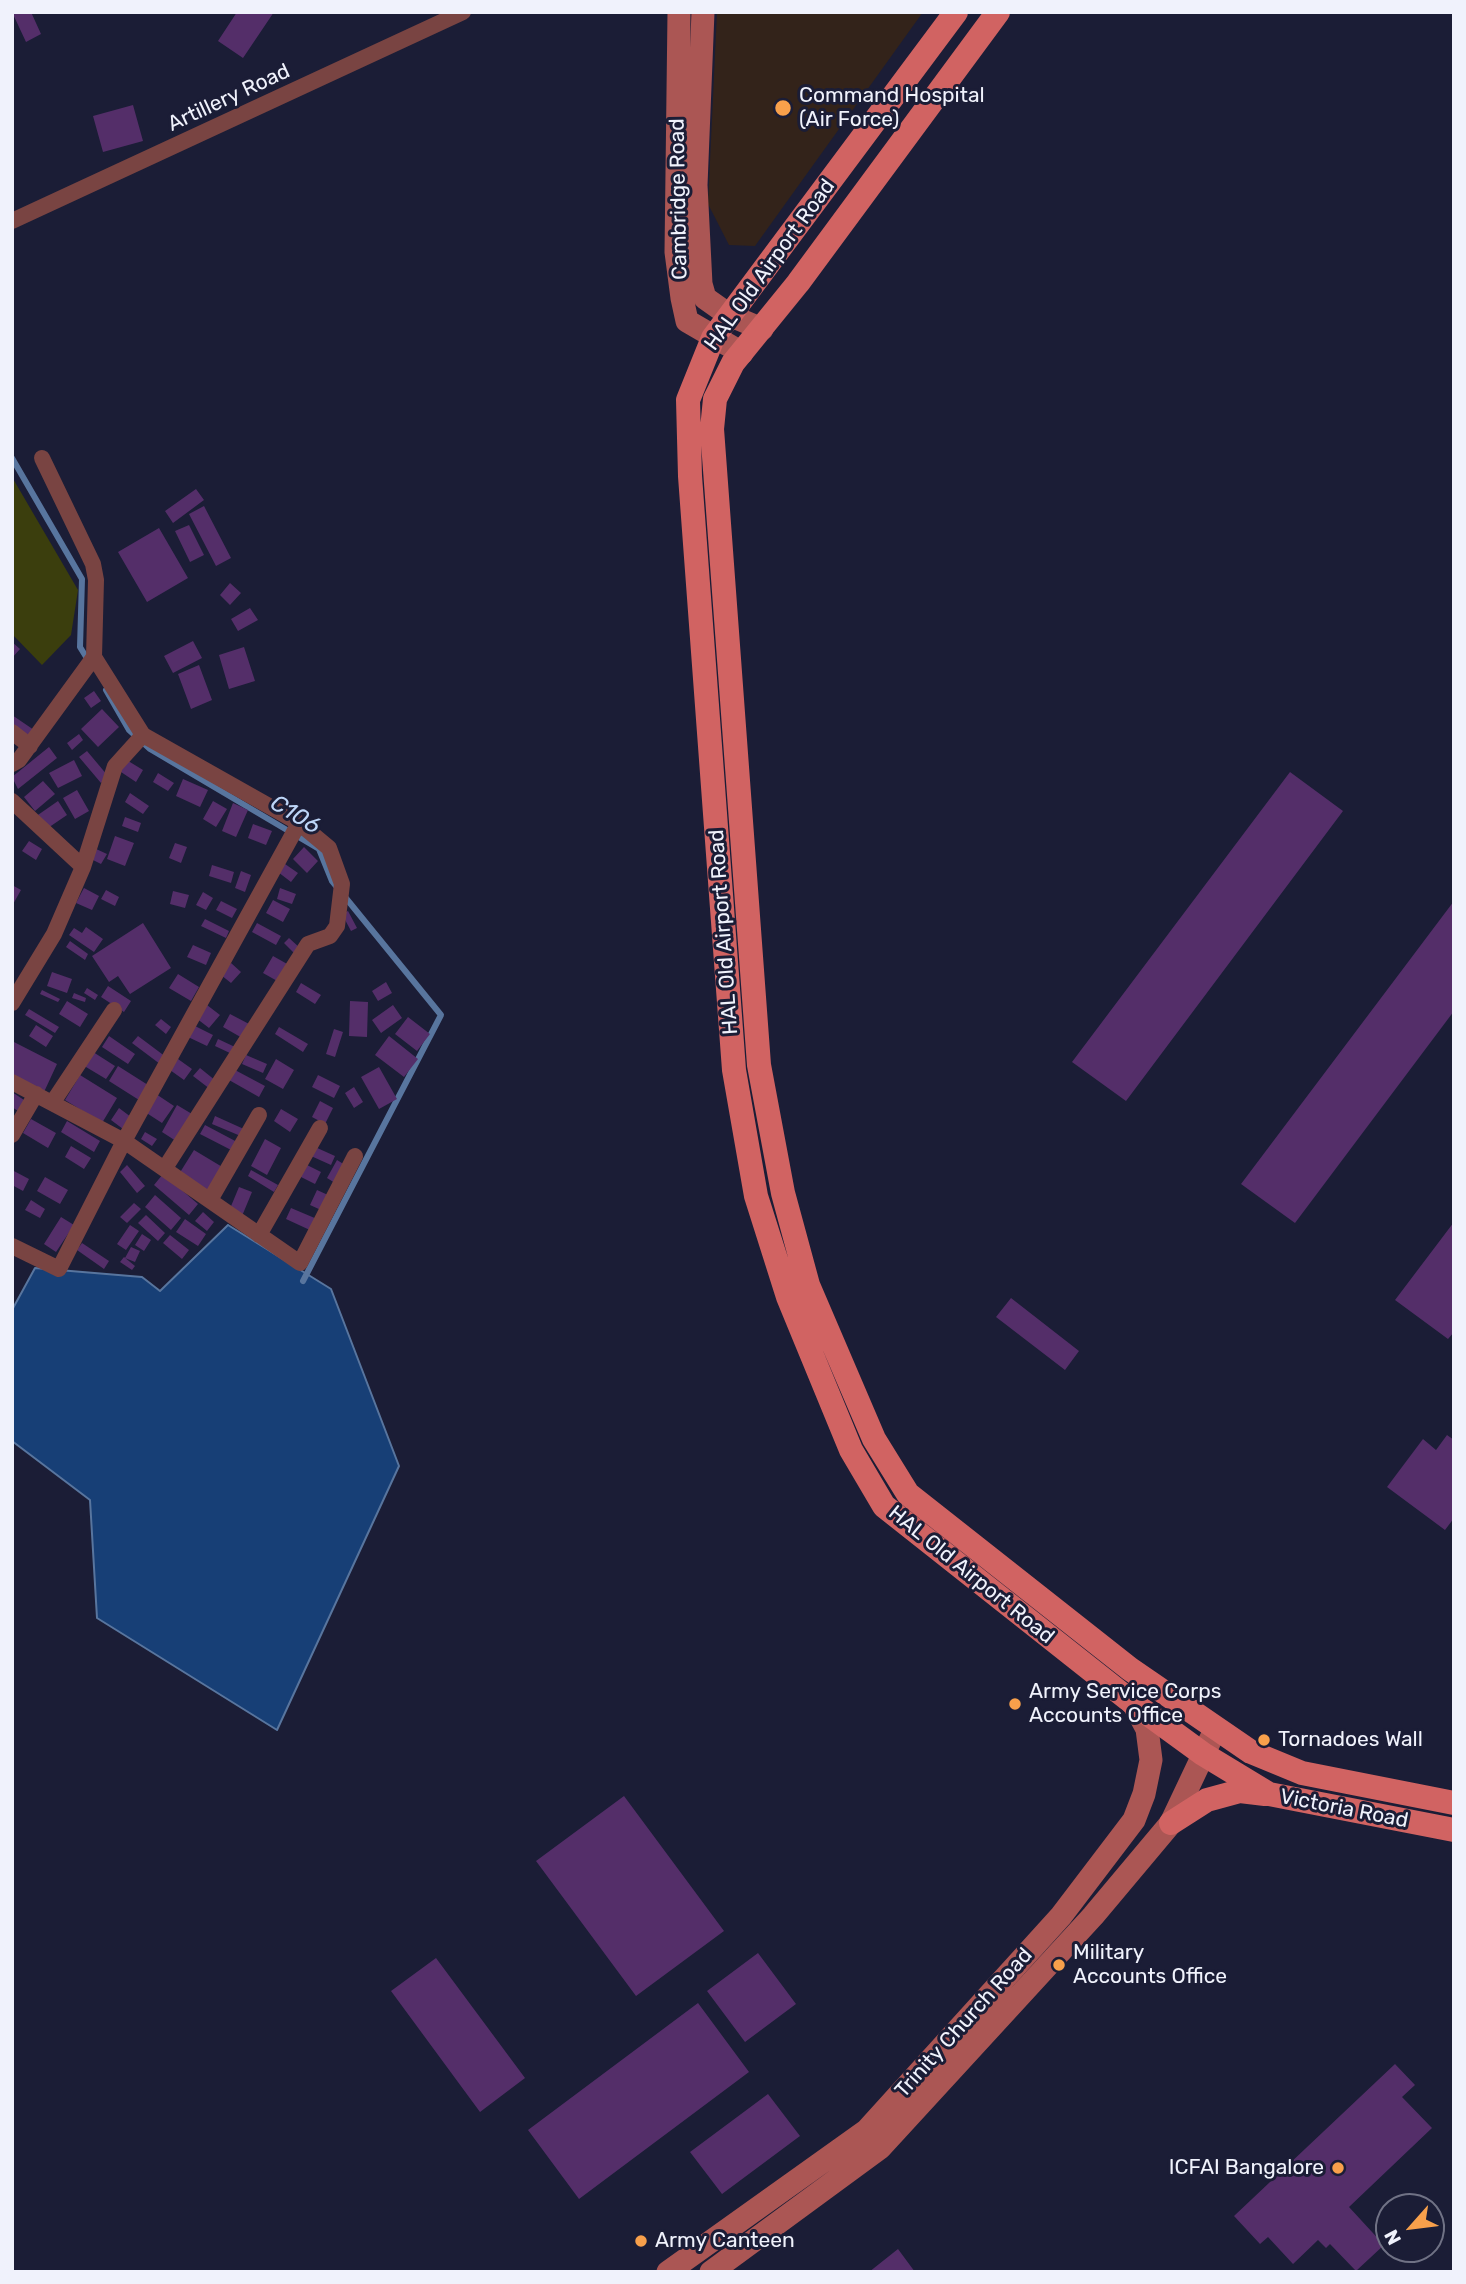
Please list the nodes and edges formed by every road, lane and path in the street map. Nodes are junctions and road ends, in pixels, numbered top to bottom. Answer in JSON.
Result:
{"nodes":[{"id":1,"x":463,"y":12,"type":"edge"},
{"id":2,"x":679,"y":12,"type":"edge"},
{"id":3,"x":704,"y":12,"type":"edge"},
{"id":4,"x":956,"y":12,"type":"edge"},
{"id":5,"x":998,"y":12,"type":"edge"},
{"id":6,"x":12,"y":221,"type":"edge"},
{"id":7,"x":729,"y":315,"type":"junction"},
{"id":8,"x":762,"y":329,"type":"junction"},
{"id":9,"x":713,"y":338,"type":"junction"},
{"id":10,"x":742,"y":353,"type":"junction"},
{"id":11,"x":42,"y":458,"type":"dead end"},
{"id":12,"x":94,"y":657,"type":"junction"},
{"id":13,"x":12,"y":732,"type":"edge"},
{"id":14,"x":139,"y":739,"type":"junction"},
{"id":15,"x":30,"y":746,"type":"junction"},
{"id":16,"x":12,"y":764,"type":"edge"},
{"id":17,"x":12,"y":801,"type":"edge"},
{"id":18,"x":299,"y":823,"type":"junction"},
{"id":19,"x":83,"y":867,"type":"junction"},
{"id":20,"x":12,"y":1003,"type":"edge"},
{"id":21,"x":114,"y":1010,"type":"dead end"},
{"id":22,"x":12,"y":1082,"type":"edge"},
{"id":23,"x":36,"y":1094,"type":"junction"},
{"id":24,"x":53,"y":1102,"type":"junction"},
{"id":25,"x":259,"y":1115,"type":"dead end"},
{"id":26,"x":320,"y":1128,"type":"dead end"},
{"id":27,"x":12,"y":1135,"type":"edge"},
{"id":28,"x":124,"y":1141,"type":"junction"},
{"id":29,"x":355,"y":1156,"type":"dead end"},
{"id":30,"x":165,"y":1168,"type":"junction"},
{"id":31,"x":210,"y":1200,"type":"junction"},
{"id":32,"x":259,"y":1235,"type":"junction"},
{"id":33,"x":12,"y":1246,"type":"edge"},
{"id":34,"x":1133,"y":1703,"type":"junction"},
{"id":35,"x":1215,"y":1730,"type":"junction"},
{"id":36,"x":1203,"y":1754,"type":"junction"},
{"id":37,"x":1269,"y":1794,"type":"junction"},
{"id":38,"x":1454,"y":1803,"type":"edge"},
{"id":39,"x":1171,"y":1823,"type":"junction"},
{"id":40,"x":1454,"y":1830,"type":"edge"},
{"id":41,"x":668,"y":2272,"type":"edge"},
{"id":42,"x":711,"y":2272,"type":"edge"}],
"edges":[{"from":1,"to":6,"type":"street","name":"Artillery Road"},
{"from":2,"to":9,"type":"main road","name":"Cambridge Road"},
{"from":3,"to":7,"type":"main road","name":"Cambridge Road"},
{"from":4,"to":7,"type":"main road","name":"HAL Old Airport Road"},
{"from":5,"to":8,"type":"main road","name":"HAL Old Airport Road"},
{"from":7,"to":8,"type":"main road","name":"Cambridge Road"},
{"from":7,"to":9,"type":"main road","name":"HAL Old Airport Road"},
{"from":8,"to":10,"type":"main road","name":"HAL Old Airport Road"},
{"from":9,"to":10,"type":"main road","name":"Cambridge Road"},
{"from":9,"to":34,"type":"main road","name":"HAL Old Airport Road"},
{"from":10,"to":35,"type":"main road","name":"HAL Old Airport Road"},
{"from":11,"to":12,"type":"street"},
{"from":12,"to":14,"type":"street"},
{"from":12,"to":15,"type":"street"},
{"from":13,"to":15,"type":"street"},
{"from":14,"to":18,"type":"street"},
{"from":14,"to":19,"type":"street"},
{"from":15,"to":16,"type":"street"},
{"from":17,"to":19,"type":"street"},
{"from":18,"to":28,"type":"street"},
{"from":18,"to":30,"type":"street"},
{"from":19,"to":20,"type":"street"},
{"from":21,"to":24,"type":"street"},
{"from":22,"to":23,"type":"street"},
{"from":23,"to":24,"type":"street"},
{"from":23,"to":27,"type":"street"},
{"from":24,"to":28,"type":"street"},
{"from":25,"to":31,"type":"street"},
{"from":26,"to":32,"type":"street"},
{"from":28,"to":30,"type":"street"},
{"from":28,"to":33,"type":"street"},
{"from":29,"to":32,"type":"street"},
{"from":30,"to":31,"type":"street"},
{"from":31,"to":32,"type":"street"},
{"from":34,"to":36,"type":"main road","name":"HAL Old Airport Road"},
{"from":34,"to":41,"type":"main road","name":"Trinity Church Road"},
{"from":35,"to":36,"type":"main road","name":"Trinity Church Road"},
{"from":35,"to":38,"type":"main road","name":"Victoria Road"},
{"from":36,"to":37,"type":"main road","name":"Victoria Road"},
{"from":36,"to":39,"type":"main road","name":"Trinity Church Road"},
{"from":37,"to":39,"type":"main road"},
{"from":37,"to":40,"type":"main road","name":"Victoria Road"},
{"from":39,"to":42,"type":"main road","name":"Trinity Church Road"}]}
